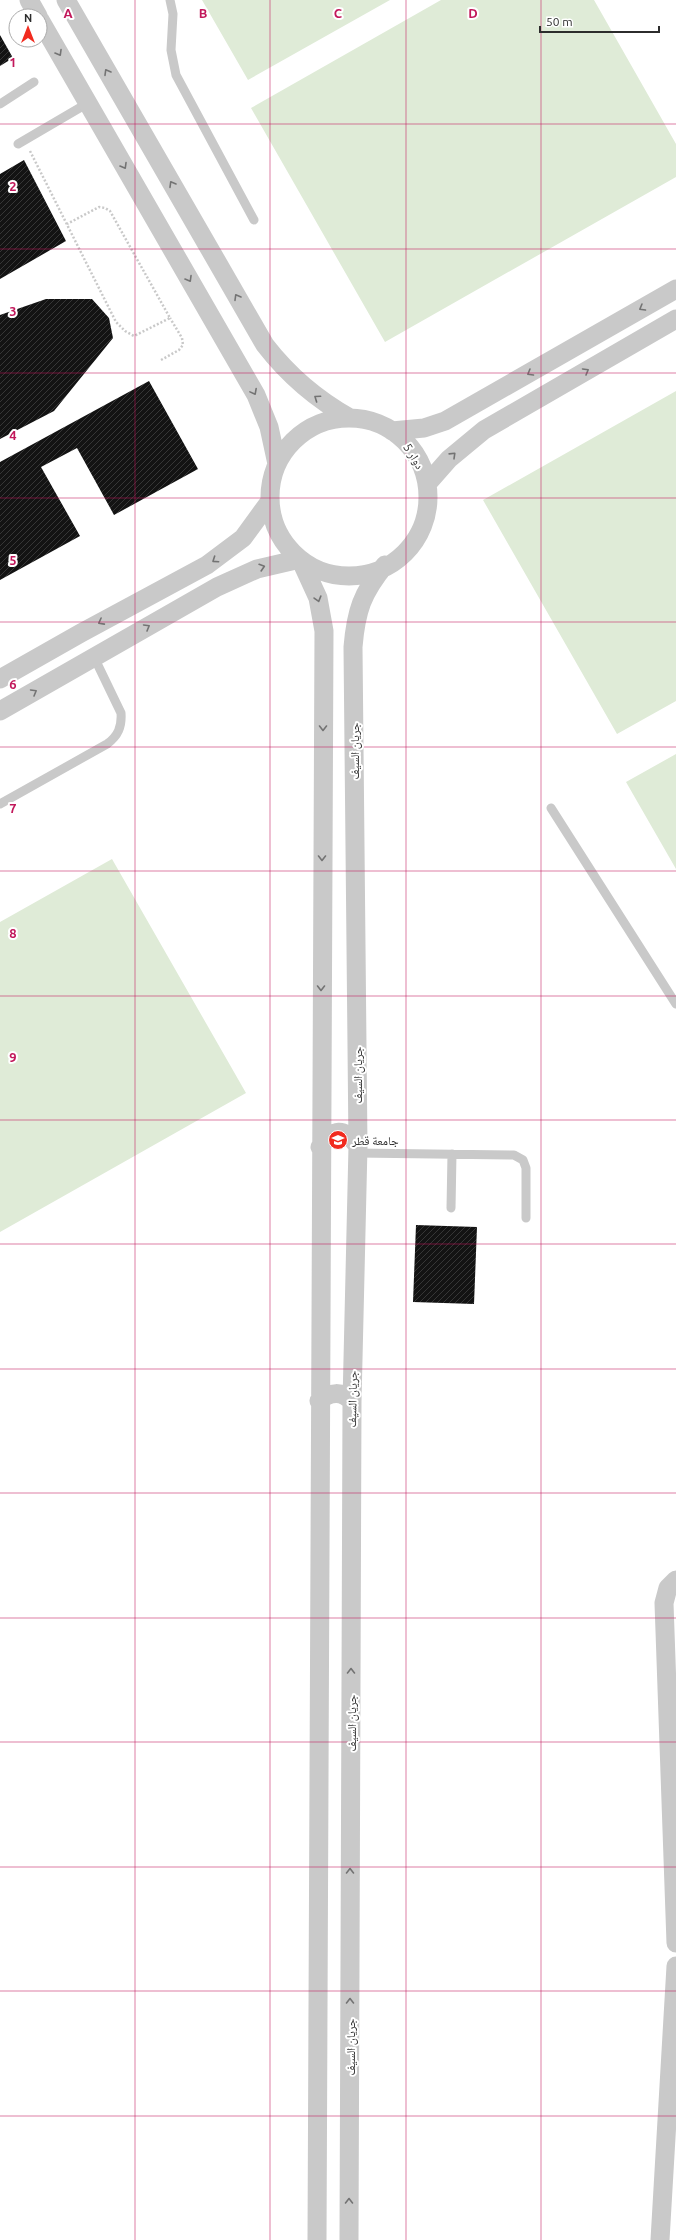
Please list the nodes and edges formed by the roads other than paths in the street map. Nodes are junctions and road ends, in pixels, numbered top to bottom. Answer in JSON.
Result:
{"nodes":[{"id":1,"x":66,"y":0,"type":"edge"},
{"id":2,"x":170,"y":0,"type":"edge"},
{"id":3,"x":48,"y":34,"type":"edge"},
{"id":4,"x":34,"y":82,"type":"dead end"},
{"id":5,"x":88,"y":103,"type":"junction"},
{"id":6,"x":0,"y":104,"type":"edge"},
{"id":7,"x":22,"y":142,"type":"road end"},
{"id":8,"x":254,"y":220,"type":"dead end"},
{"id":9,"x":676,"y":289,"type":"edge"},
{"id":10,"x":676,"y":320,"type":"edge"},
{"id":11,"x":350,"y":418,"type":"junction"},
{"id":12,"x":392,"y":431,"type":"junction"},
{"id":13,"x":277,"y":464,"type":"junction"},
{"id":14,"x":427,"y":484,"type":"junction"},
{"id":15,"x":270,"y":501,"type":"junction"},
{"id":16,"x":301,"y":561,"type":"junction"},
{"id":17,"x":385,"y":565,"type":"junction"},
{"id":18,"x":81,"y":633,"type":"junction"},
{"id":19,"x":94,"y":657,"type":"junction"},
{"id":20,"x":0,"y":679,"type":"edge"},
{"id":21,"x":0,"y":711,"type":"edge"},
{"id":22,"x":0,"y":804,"type":"edge"},
{"id":23,"x":551,"y":808,"type":"dead end"},
{"id":24,"x":676,"y":1004,"type":"edge"},
{"id":25,"x":320,"y":1147,"type":"junction"},
{"id":26,"x":357,"y":1150,"type":"junction"},
{"id":27,"x":452,"y":1154,"type":"junction"},
{"id":28,"x":451,"y":1208,"type":"dead end"},
{"id":29,"x":526,"y":1218,"type":"dead end"},
{"id":30,"x":320,"y":1401,"type":"junction"},
{"id":31,"x":352,"y":1402,"type":"junction"},
{"id":32,"x":676,"y":1580,"type":"edge"},
{"id":33,"x":676,"y":1942,"type":"edge"},
{"id":34,"x":676,"y":1966,"type":"edge"},
{"id":35,"x":317,"y":2240,"type":"edge"},
{"id":36,"x":349,"y":2240,"type":"edge"},
{"id":37,"x":660,"y":2240,"type":"edge"}],
"edges":[{"from":11,"to":1,"type":"street","one_way":true},
{"from":2,"to":8,"type":"lane"},
{"from":3,"to":5,"type":"street","one_way":true},
{"from":4,"to":6,"type":"lane"},
{"from":5,"to":7,"type":"lane"},
{"from":5,"to":13,"type":"street","one_way":true},
{"from":9,"to":12,"type":"street","one_way":true},
{"from":14,"to":10,"type":"street","one_way":true},
{"from":11,"to":12,"type":"street","name":"دوار 5"},
{"from":11,"to":13,"type":"street","name":"دوار 5"},
{"from":12,"to":14,"type":"street","name":"دوار 5"},
{"from":13,"to":15,"type":"street","name":"دوار 5"},
{"from":14,"to":17,"type":"street","name":"دوار 5"},
{"from":15,"to":16,"type":"street","name":"دوار 5"},
{"from":15,"to":18,"type":"street","one_way":true},
{"from":16,"to":17,"type":"street","name":"دوار 5"},
{"from":19,"to":16,"type":"street","one_way":true},
{"from":16,"to":25,"type":"street","one_way":true},
{"from":17,"to":26,"type":"street","name":"جريان السيف"},
{"from":18,"to":19,"type":"street"},
{"from":18,"to":20,"type":"street"},
{"from":21,"to":19,"type":"street","one_way":true},
{"from":19,"to":22,"type":"lane"},
{"from":23,"to":24,"type":"lane"},
{"from":25,"to":26,"type":"street"},
{"from":25,"to":30,"type":"street"},
{"from":26,"to":27,"type":"lane"},
{"from":26,"to":31,"type":"street","name":"جريان السيف"},
{"from":27,"to":28,"type":"lane"},
{"from":27,"to":29,"type":"lane"},
{"from":30,"to":31,"type":"street"},
{"from":30,"to":35,"type":"street"},
{"from":36,"to":31,"type":"street","name":"جريان السيف","one_way":true},
{"from":32,"to":33,"type":"street"},
{"from":34,"to":37,"type":"street"}]}
